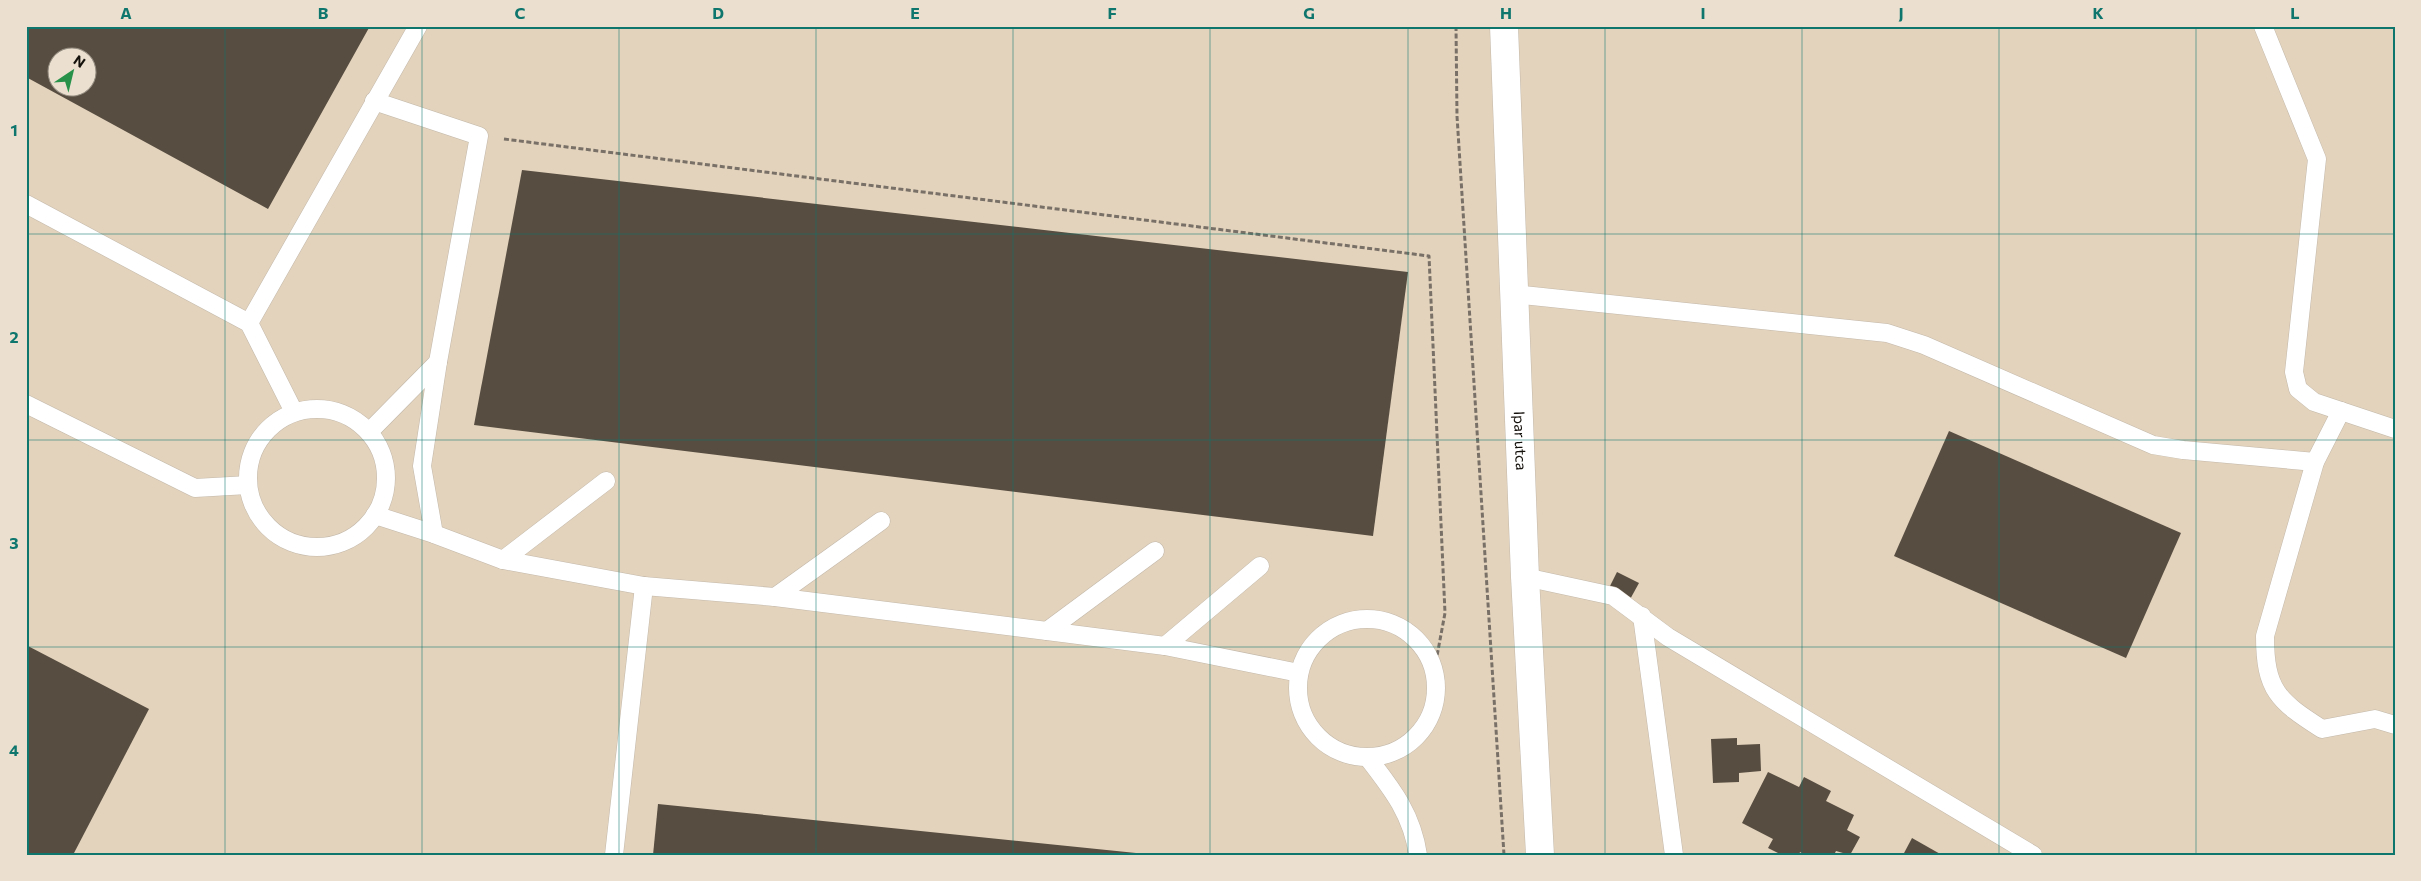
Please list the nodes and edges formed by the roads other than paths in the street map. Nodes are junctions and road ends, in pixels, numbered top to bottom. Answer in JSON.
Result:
{"nodes":[{"id":1,"x":418,"y":26,"type":"edge"},
{"id":2,"x":1504,"y":26,"type":"edge"},
{"id":3,"x":2263,"y":26,"type":"edge"},
{"id":4,"x":374,"y":101,"type":"junction"},
{"id":5,"x":26,"y":204,"type":"edge"},
{"id":6,"x":1513,"y":294,"type":"junction"},
{"id":7,"x":249,"y":323,"type":"junction"},
{"id":8,"x":438,"y":362,"type":"junction"},
{"id":9,"x":26,"y":404,"type":"edge"},
{"id":10,"x":2341,"y":411,"type":"junction"},
{"id":11,"x":294,"y":412,"type":"junction"},
{"id":12,"x":2395,"y":430,"type":"edge"},
{"id":13,"x":369,"y":432,"type":"junction"},
{"id":14,"x":2315,"y":462,"type":"junction"},
{"id":15,"x":606,"y":481,"type":"dead end"},
{"id":16,"x":248,"y":485,"type":"junction"},
{"id":17,"x":375,"y":516,"type":"junction"},
{"id":18,"x":881,"y":521,"type":"dead end"},
{"id":19,"x":434,"y":534,"type":"junction"},
{"id":20,"x":1155,"y":551,"type":"dead end"},
{"id":21,"x":503,"y":560,"type":"junction"},
{"id":22,"x":1260,"y":566,"type":"dead end"},
{"id":23,"x":1525,"y":577,"type":"junction"},
{"id":24,"x":644,"y":586,"type":"junction"},
{"id":25,"x":775,"y":597,"type":"junction"},
{"id":26,"x":1642,"y":616,"type":"junction"},
{"id":27,"x":1046,"y":631,"type":"junction"},
{"id":28,"x":1165,"y":646,"type":"junction"},
{"id":29,"x":1299,"y":673,"type":"junction"},
{"id":30,"x":2395,"y":725,"type":"edge"},
{"id":31,"x":1368,"y":758,"type":"junction"},
{"id":32,"x":614,"y":855,"type":"edge"},
{"id":33,"x":1418,"y":855,"type":"edge"},
{"id":34,"x":1540,"y":855,"type":"edge"},
{"id":35,"x":1674,"y":855,"type":"edge"},
{"id":36,"x":2033,"y":855,"type":"edge"}],
"edges":[{"from":1,"to":4,"type":"lane"},
{"from":2,"to":6,"type":"street","name":"Ipar utca"},
{"from":3,"to":10,"type":"lane"},
{"from":4,"to":7,"type":"lane"},
{"from":4,"to":8,"type":"lane"},
{"from":5,"to":7,"type":"lane"},
{"from":6,"to":14,"type":"lane"},
{"from":6,"to":23,"type":"street","name":"Ipar utca"},
{"from":7,"to":11,"type":"lane"},
{"from":8,"to":13,"type":"lane"},
{"from":8,"to":19,"type":"lane"},
{"from":9,"to":16,"type":"lane"},
{"from":10,"to":12,"type":"lane"},
{"from":10,"to":14,"type":"lane"},
{"from":11,"to":13,"type":"lane"},
{"from":11,"to":16,"type":"lane"},
{"from":13,"to":17,"type":"lane"},
{"from":14,"to":30,"type":"lane"},
{"from":15,"to":21,"type":"lane"},
{"from":16,"to":17,"type":"lane"},
{"from":17,"to":19,"type":"lane"},
{"from":18,"to":25,"type":"lane"},
{"from":19,"to":21,"type":"lane"},
{"from":20,"to":27,"type":"lane"},
{"from":21,"to":24,"type":"lane"},
{"from":22,"to":28,"type":"lane"},
{"from":23,"to":26,"type":"lane"},
{"from":23,"to":34,"type":"street","name":"Ipar utca"},
{"from":24,"to":25,"type":"lane"},
{"from":24,"to":32,"type":"lane"},
{"from":25,"to":27,"type":"lane"},
{"from":26,"to":35,"type":"lane"},
{"from":26,"to":36,"type":"lane"},
{"from":27,"to":28,"type":"lane"},
{"from":28,"to":29,"type":"lane"},
{"from":29,"to":31,"type":"lane"},
{"from":29,"to":31,"type":"lane"},
{"from":31,"to":33,"type":"lane"}]}
